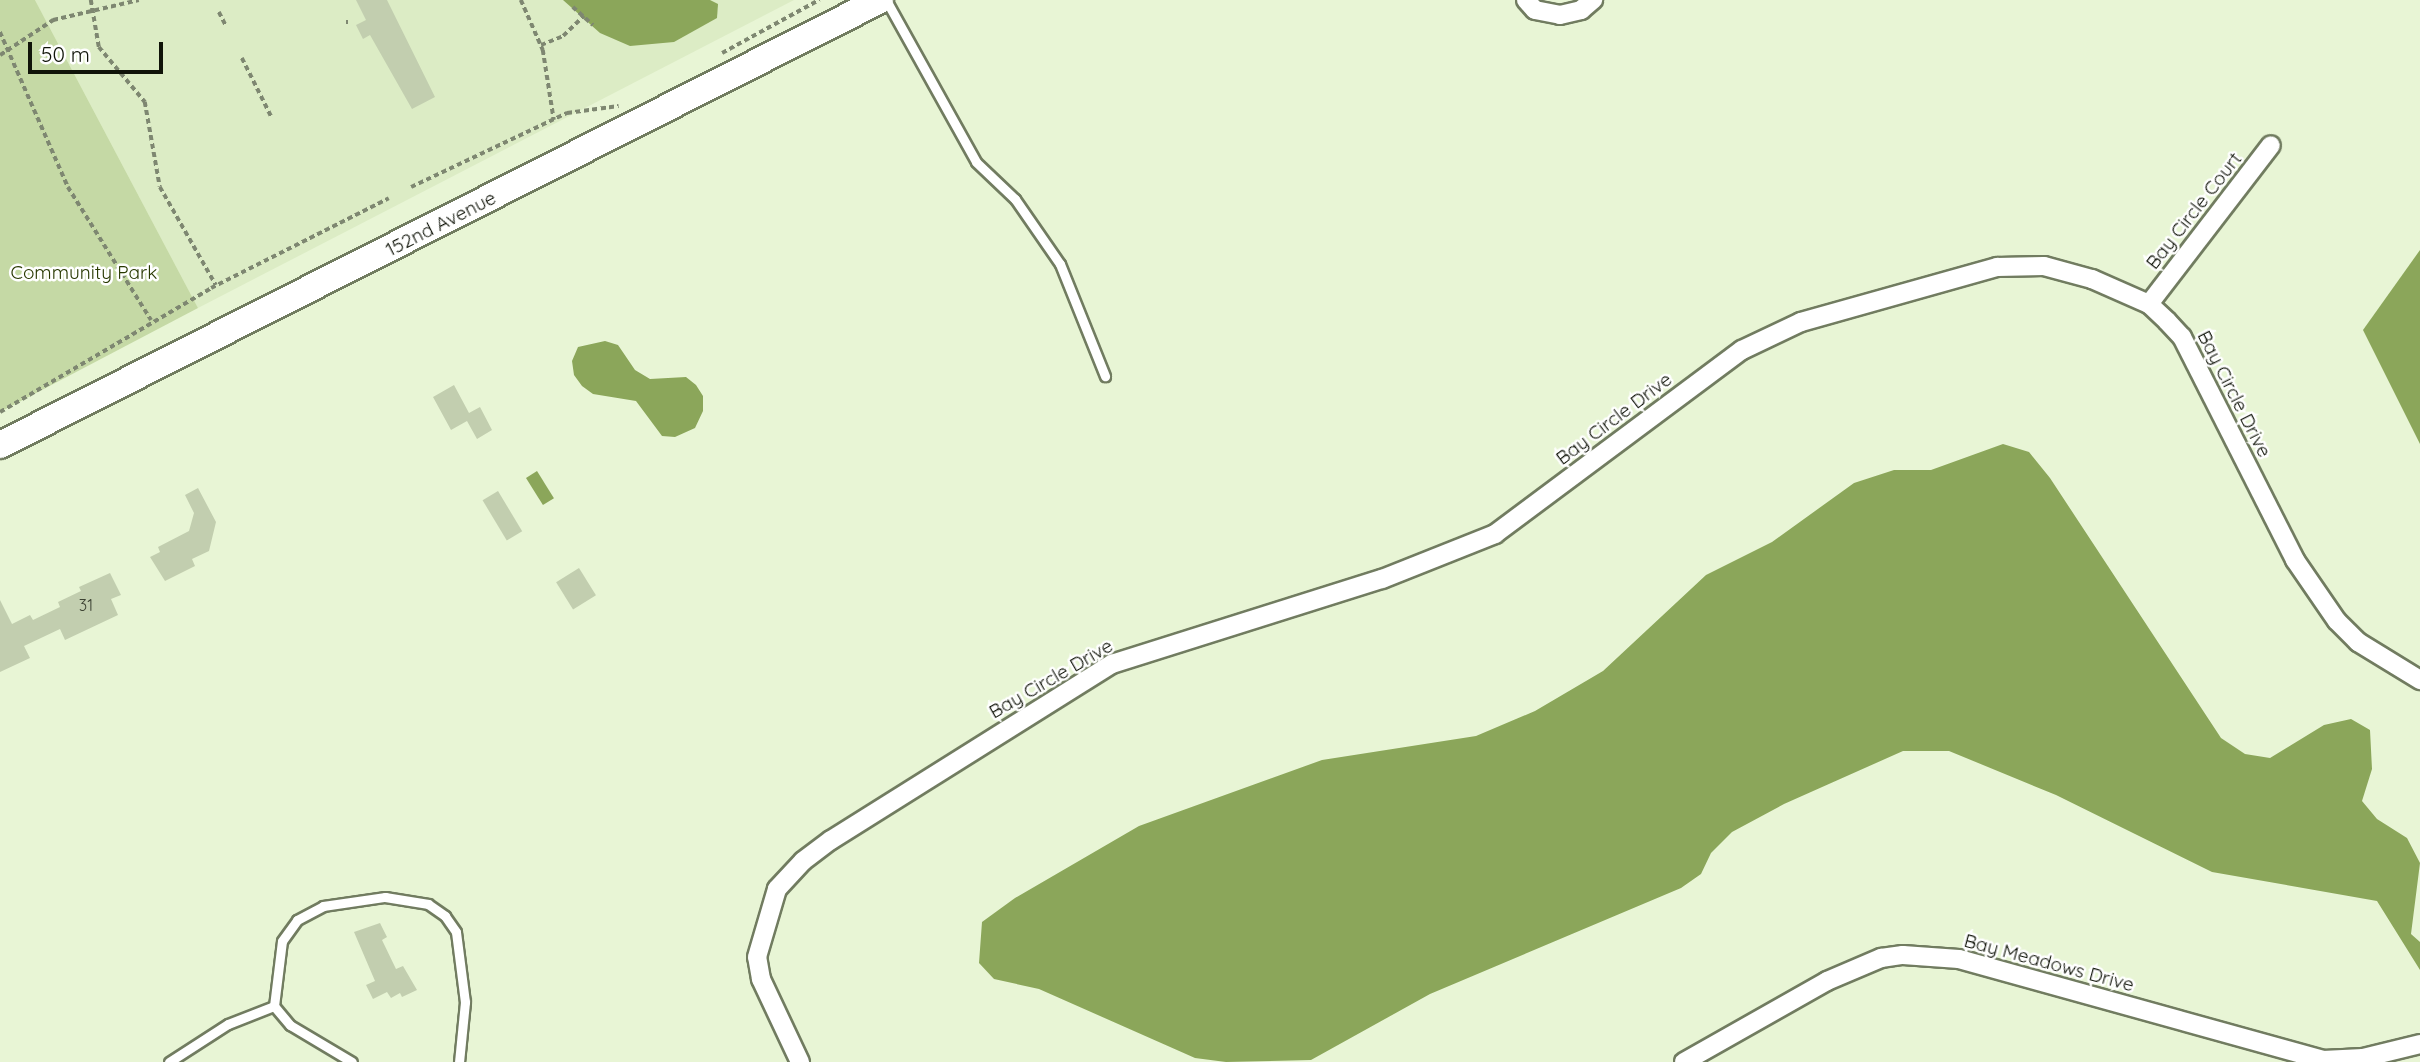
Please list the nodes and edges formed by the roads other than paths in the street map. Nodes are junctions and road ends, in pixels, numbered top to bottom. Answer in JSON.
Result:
{"nodes":[{"id":1,"x":883,"y":0,"type":"edge"},
{"id":2,"x":1526,"y":0,"type":"edge"},
{"id":3,"x":1593,"y":0,"type":"edge"},
{"id":4,"x":2272,"y":145,"type":"dead end"},
{"id":5,"x":2149,"y":304,"type":"junction"},
{"id":6,"x":1105,"y":376,"type":"dead end"},
{"id":7,"x":0,"y":445,"type":"edge"},
{"id":8,"x":2420,"y":680,"type":"edge"},
{"id":9,"x":274,"y":1006,"type":"junction"},
{"id":10,"x":2420,"y":1044,"type":"edge"},
{"id":11,"x":2260,"y":1054,"type":"edge"},
{"id":12,"x":169,"y":1062,"type":"edge"},
{"id":13,"x":352,"y":1062,"type":"edge"},
{"id":14,"x":459,"y":1062,"type":"edge"},
{"id":15,"x":800,"y":1062,"type":"edge"},
{"id":16,"x":1684,"y":1062,"type":"edge"}],
"edges":[{"from":1,"to":6,"type":"lane"},
{"from":1,"to":7,"type":"street","name":"152nd Avenue"},
{"from":2,"to":3,"type":"street"},
{"from":4,"to":5,"type":"street","name":"Bay Circle Court"},
{"from":5,"to":8,"type":"street","name":"Bay Circle Drive"},
{"from":5,"to":15,"type":"street","name":"Bay Circle Drive"},
{"from":9,"to":12,"type":"lane"},
{"from":9,"to":13,"type":"lane"},
{"from":9,"to":14,"type":"lane"},
{"from":10,"to":11,"type":"street","name":"Bay Meadows Drive"},
{"from":11,"to":16,"type":"street","name":"Bay Meadows Drive"}]}
